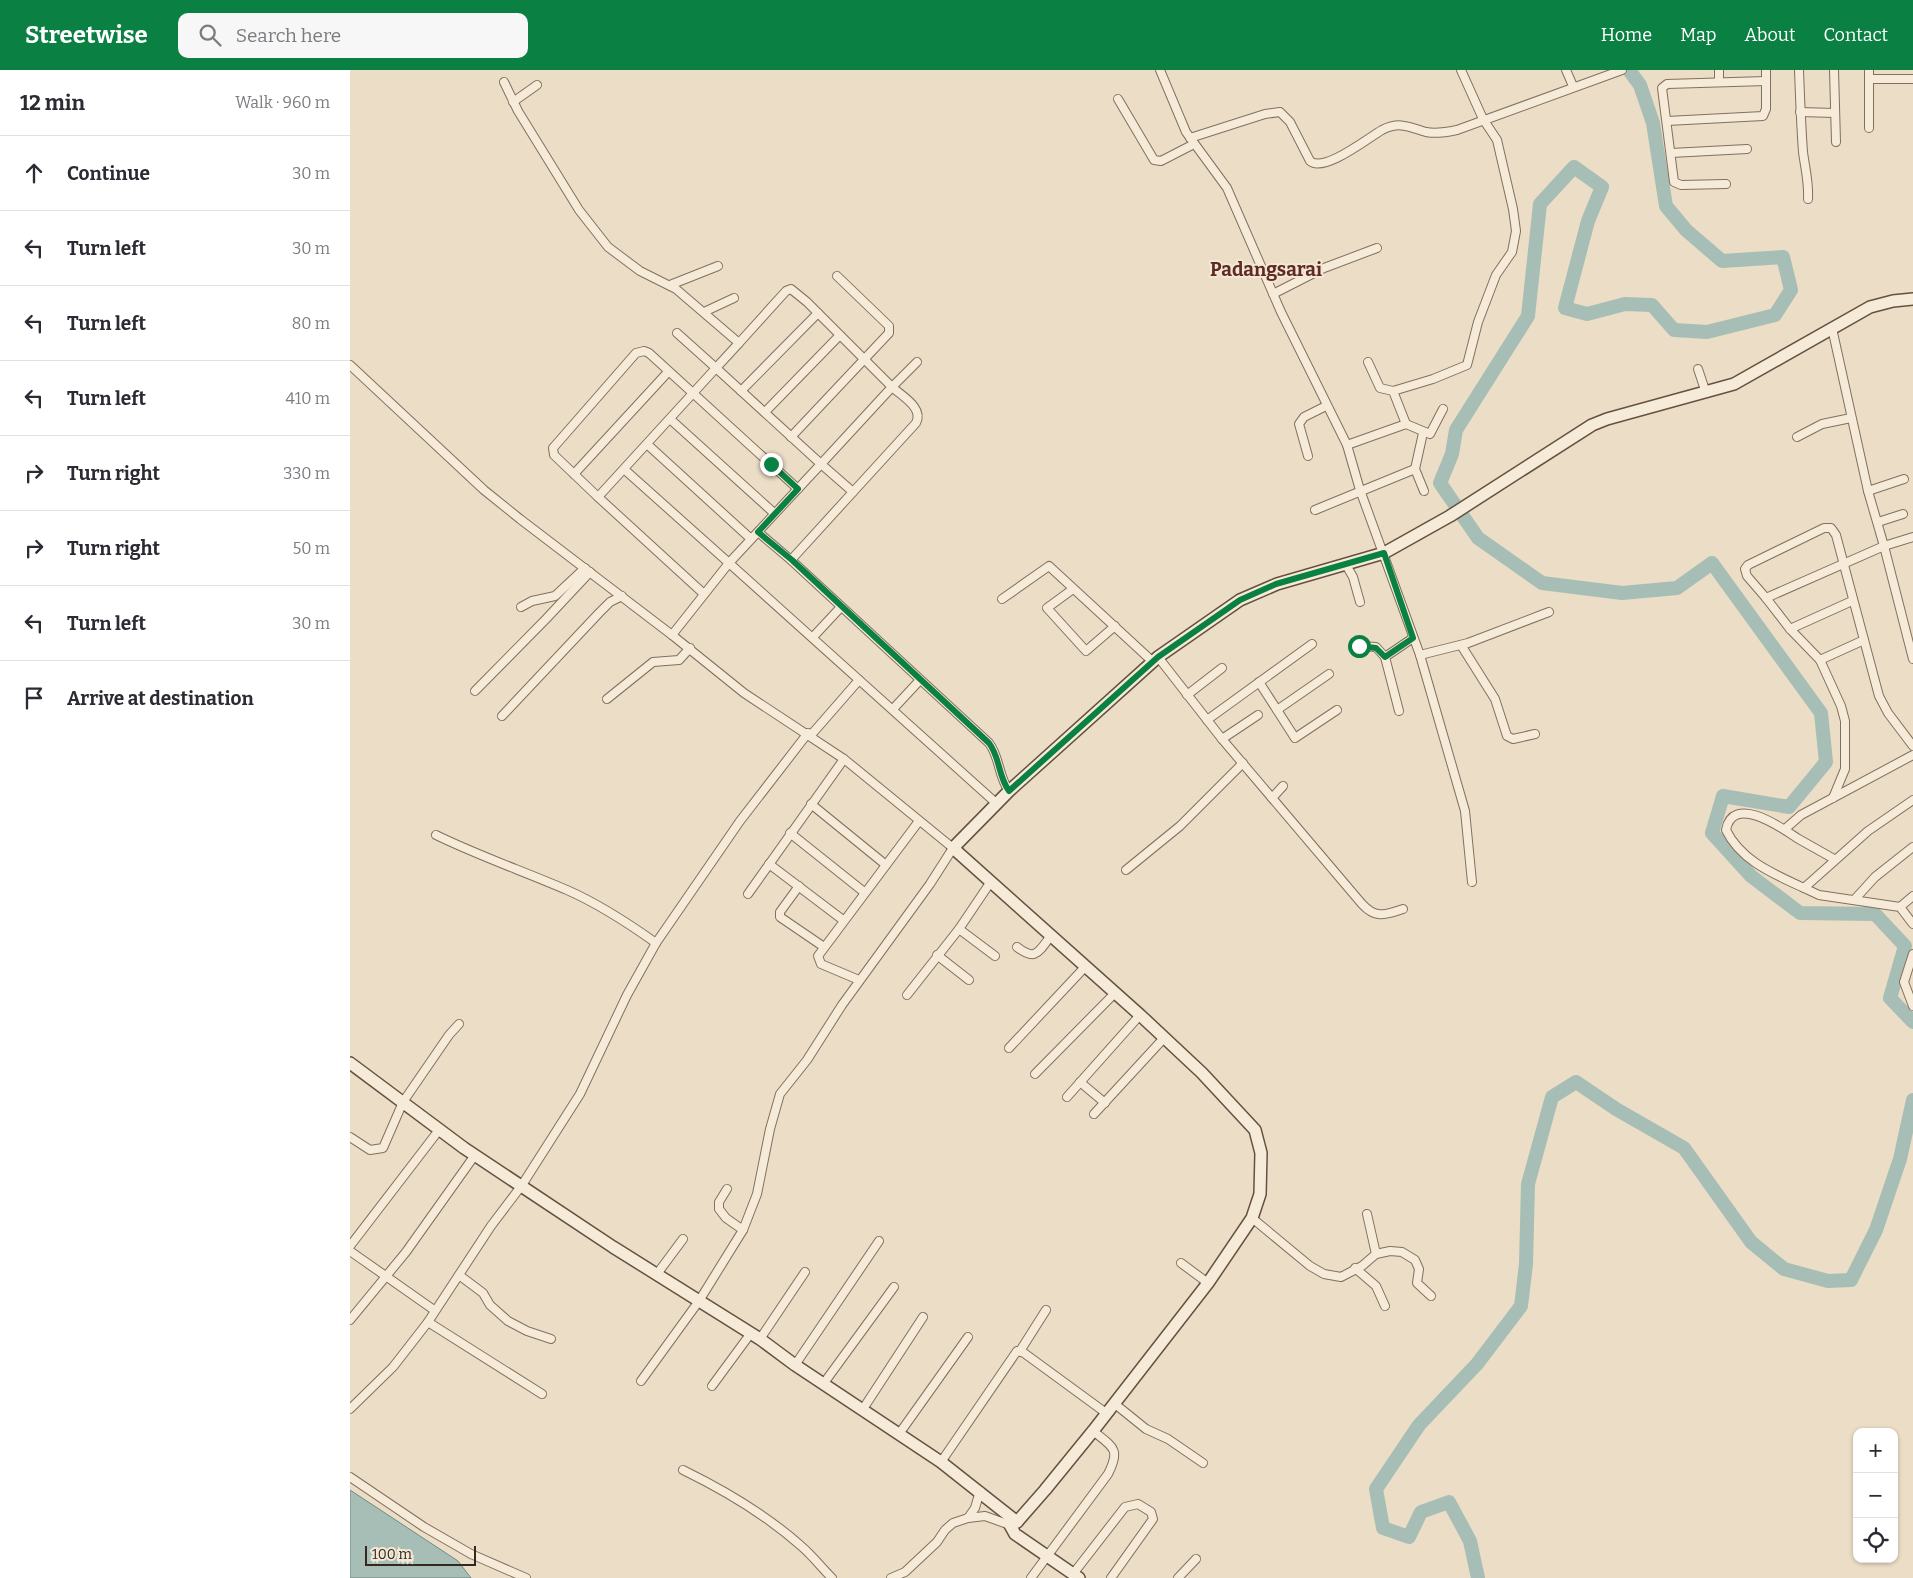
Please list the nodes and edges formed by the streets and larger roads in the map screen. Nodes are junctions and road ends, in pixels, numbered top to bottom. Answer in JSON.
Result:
{"nodes":[{"id":1,"x":1160,"y":70,"type":"edge"},
{"id":2,"x":1461,"y":70,"type":"edge"},
{"id":3,"x":1566,"y":70,"type":"edge"},
{"id":4,"x":1621,"y":70,"type":"edge"},
{"id":5,"x":1719,"y":70,"type":"edge"},
{"id":6,"x":1766,"y":70,"type":"edge"},
{"id":7,"x":1799,"y":70,"type":"edge"},
{"id":8,"x":1834,"y":70,"type":"edge"},
{"id":9,"x":1869,"y":70,"type":"edge"},
{"id":10,"x":1869,"y":79,"type":"junction"},
{"id":11,"x":1913,"y":79,"type":"edge"},
{"id":12,"x":1719,"y":81,"type":"junction"},
{"id":13,"x":1766,"y":81,"type":"junction"},
{"id":14,"x":504,"y":82,"type":"dead end"},
{"id":15,"x":537,"y":86,"type":"dead end"},
{"id":16,"x":1573,"y":86,"type":"junction"},
{"id":17,"x":1118,"y":99,"type":"dead end"},
{"id":18,"x":513,"y":102,"type":"junction"},
{"id":19,"x":1800,"y":112,"type":"junction"},
{"id":20,"x":1835,"y":113,"type":"junction"},
{"id":21,"x":1483,"y":119,"type":"junction"},
{"id":22,"x":1667,"y":121,"type":"junction"},
{"id":23,"x":1869,"y":128,"type":"dead end"},
{"id":24,"x":1192,"y":141,"type":"junction"},
{"id":25,"x":1836,"y":142,"type":"dead end"},
{"id":26,"x":1747,"y":149,"type":"dead end"},
{"id":27,"x":1671,"y":153,"type":"junction"},
{"id":28,"x":1726,"y":184,"type":"dead end"},
{"id":29,"x":1808,"y":199,"type":"dead end"},
{"id":30,"x":1377,"y":248,"type":"dead end"},
{"id":31,"x":718,"y":266,"type":"dead end"},
{"id":32,"x":837,"y":276,"type":"dead end"},
{"id":33,"x":670,"y":285,"type":"junction"},
{"id":34,"x":1273,"y":294,"type":"junction"},
{"id":35,"x":734,"y":298,"type":"dead end"},
{"id":36,"x":1913,"y":299,"type":"edge"},
{"id":37,"x":704,"y":312,"type":"junction"},
{"id":38,"x":818,"y":314,"type":"junction"},
{"id":39,"x":1832,"y":328,"type":"junction"},
{"id":40,"x":677,"y":333,"type":"dead end"},
{"id":41,"x":839,"y":336,"type":"junction"},
{"id":42,"x":739,"y":343,"type":"junction"},
{"id":43,"x":865,"y":358,"type":"junction"},
{"id":44,"x":917,"y":362,"type":"dead end"},
{"id":45,"x":1368,"y":362,"type":"dead end"},
{"id":46,"x":350,"y":365,"type":"edge"},
{"id":47,"x":716,"y":368,"type":"junction"},
{"id":48,"x":1698,"y":369,"type":"dead end"},
{"id":49,"x":668,"y":372,"type":"junction"},
{"id":50,"x":892,"y":387,"type":"junction"},
{"id":51,"x":741,"y":391,"type":"junction"},
{"id":52,"x":1393,"y":391,"type":"junction"},
{"id":53,"x":1706,"y":393,"type":"junction"},
{"id":54,"x":692,"y":394,"type":"junction"},
{"id":55,"x":1326,"y":406,"type":"junction"},
{"id":56,"x":1443,"y":409,"type":"dead end"},
{"id":57,"x":765,"y":412,"type":"junction"},
{"id":58,"x":1851,"y":418,"type":"junction"},
{"id":59,"x":670,"y":419,"type":"junction"},
{"id":60,"x":1406,"y":424,"type":"junction"},
{"id":61,"x":1422,"y":433,"type":"junction"},
{"id":62,"x":791,"y":437,"type":"junction"},
{"id":63,"x":1797,"y":438,"type":"dead end"},
{"id":64,"x":648,"y":445,"type":"junction"},
{"id":65,"x":1347,"y":445,"type":"junction"},
{"id":66,"x":1308,"y":456,"type":"dead end"},
{"id":67,"x":822,"y":464,"type":"junction"},
{"id":68,"x":1415,"y":468,"type":"junction"},
{"id":69,"x":625,"y":470,"type":"junction"},
{"id":70,"x":574,"y":474,"type":"junction"},
{"id":71,"x":1904,"y":479,"type":"dead end"},
{"id":72,"x":798,"y":489,"type":"junction"},
{"id":73,"x":1360,"y":490,"type":"junction"},
{"id":74,"x":1424,"y":491,"type":"dead end"},
{"id":75,"x":1868,"y":491,"type":"junction"},
{"id":76,"x":852,"y":492,"type":"junction"},
{"id":77,"x":598,"y":497,"type":"junction"},
{"id":78,"x":1316,"y":510,"type":"dead end"},
{"id":79,"x":774,"y":514,"type":"junction"},
{"id":80,"x":1903,"y":514,"type":"dead end"},
{"id":81,"x":1878,"y":522,"type":"junction"},
{"id":82,"x":758,"y":532,"type":"junction"},
{"id":83,"x":1913,"y":537,"type":"edge"},
{"id":84,"x":751,"y":539,"type":"junction"},
{"id":85,"x":1884,"y":546,"type":"junction"},
{"id":86,"x":1384,"y":553,"type":"junction"},
{"id":87,"x":792,"y":560,"type":"junction"},
{"id":88,"x":729,"y":563,"type":"junction"},
{"id":89,"x":1842,"y":563,"type":"junction"},
{"id":90,"x":1346,"y":565,"type":"junction"},
{"id":91,"x":587,"y":570,"type":"junction"},
{"id":92,"x":1073,"y":588,"type":"junction"},
{"id":93,"x":704,"y":594,"type":"junction"},
{"id":94,"x":622,"y":596,"type":"junction"},
{"id":95,"x":1766,"y":598,"type":"junction"},
{"id":96,"x":1002,"y":599,"type":"dead end"},
{"id":97,"x":1852,"y":601,"type":"junction"},
{"id":98,"x":1360,"y":602,"type":"dead end"},
{"id":99,"x":841,"y":606,"type":"junction"},
{"id":100,"x":521,"y":607,"type":"dead end"},
{"id":101,"x":1549,"y":612,"type":"dead end"},
{"id":102,"x":1114,"y":626,"type":"junction"},
{"id":103,"x":1790,"y":630,"type":"junction"},
{"id":104,"x":672,"y":634,"type":"junction"},
{"id":105,"x":813,"y":637,"type":"junction"},
{"id":106,"x":1413,"y":638,"type":"junction"},
{"id":107,"x":1864,"y":640,"type":"junction"},
{"id":108,"x":1312,"y":644,"type":"dead end"},
{"id":109,"x":1461,"y":645,"type":"junction"},
{"id":110,"x":1359,"y":646,"type":"dead end"},
{"id":111,"x":690,"y":648,"type":"junction"},
{"id":112,"x":1912,"y":654,"type":"edge"},
{"id":113,"x":1420,"y":656,"type":"junction"},
{"id":114,"x":1385,"y":657,"type":"junction"},
{"id":115,"x":1155,"y":659,"type":"junction"},
{"id":116,"x":1820,"y":660,"type":"junction"},
{"id":117,"x":1222,"y":668,"type":"dead end"},
{"id":118,"x":1329,"y":674,"type":"dead end"},
{"id":119,"x":859,"y":680,"type":"junction"},
{"id":120,"x":920,"y":680,"type":"junction"},
{"id":121,"x":1259,"y":682,"type":"junction"},
{"id":122,"x":475,"y":691,"type":"dead end"},
{"id":123,"x":1188,"y":694,"type":"junction"},
{"id":124,"x":606,"y":699,"type":"dead end"},
{"id":125,"x":893,"y":709,"type":"junction"},
{"id":126,"x":1277,"y":710,"type":"junction"},
{"id":127,"x":1336,"y":710,"type":"dead end"},
{"id":128,"x":1399,"y":711,"type":"dead end"},
{"id":129,"x":1258,"y":715,"type":"dead end"},
{"id":130,"x":502,"y":716,"type":"dead end"},
{"id":131,"x":1207,"y":720,"type":"junction"},
{"id":132,"x":810,"y":734,"type":"junction"},
{"id":133,"x":1535,"y":734,"type":"dead end"},
{"id":134,"x":1222,"y":738,"type":"junction"},
{"id":135,"x":1913,"y":746,"type":"edge"},
{"id":136,"x":1913,"y":755,"type":"edge"},
{"id":137,"x":844,"y":759,"type":"junction"},
{"id":138,"x":1243,"y":763,"type":"junction"},
{"id":139,"x":1284,"y":786,"type":"dead end"},
{"id":140,"x":1009,"y":791,"type":"junction"},
{"id":141,"x":1272,"y":798,"type":"junction"},
{"id":142,"x":1833,"y":798,"type":"junction"},
{"id":143,"x":1913,"y":800,"type":"edge"},
{"id":144,"x":811,"y":804,"type":"junction"},
{"id":145,"x":996,"y":804,"type":"junction"},
{"id":146,"x":918,"y":822,"type":"junction"},
{"id":147,"x":1785,"y":829,"type":"junction"},
{"id":148,"x":790,"y":833,"type":"junction"},
{"id":149,"x":436,"y":835,"type":"dead end"},
{"id":150,"x":1913,"y":847,"type":"edge"},
{"id":151,"x":953,"y":848,"type":"junction"},
{"id":152,"x":1834,"y":859,"type":"junction"},
{"id":153,"x":769,"y":864,"type":"junction"},
{"id":154,"x":886,"y":865,"type":"junction"},
{"id":155,"x":1126,"y":870,"type":"dead end"},
{"id":156,"x":1472,"y":882,"type":"dead end"},
{"id":157,"x":990,"y":883,"type":"junction"},
{"id":158,"x":799,"y":886,"type":"junction"},
{"id":159,"x":1804,"y":888,"type":"junction"},
{"id":160,"x":864,"y":892,"type":"junction"},
{"id":161,"x":748,"y":894,"type":"dead end"},
{"id":162,"x":1913,"y":896,"type":"edge"},
{"id":163,"x":1855,"y":899,"type":"junction"},
{"id":164,"x":1900,"y":907,"type":"junction"},
{"id":165,"x":1402,"y":909,"type":"dead end"},
{"id":166,"x":844,"y":920,"type":"junction"},
{"id":167,"x":1913,"y":924,"type":"edge"},
{"id":168,"x":959,"y":928,"type":"junction"},
{"id":169,"x":1050,"y":937,"type":"junction"},
{"id":170,"x":656,"y":943,"type":"junction"},
{"id":171,"x":824,"y":947,"type":"junction"},
{"id":172,"x":1017,"y":947,"type":"dead end"},
{"id":173,"x":1913,"y":954,"type":"edge"},
{"id":174,"x":937,"y":955,"type":"junction"},
{"id":175,"x":995,"y":956,"type":"dead end"},
{"id":176,"x":1085,"y":967,"type":"junction"},
{"id":177,"x":859,"y":980,"type":"junction"},
{"id":178,"x":969,"y":980,"type":"dead end"},
{"id":179,"x":1115,"y":993,"type":"junction"},
{"id":180,"x":907,"y":995,"type":"dead end"},
{"id":181,"x":1913,"y":1006,"type":"edge"},
{"id":182,"x":1140,"y":1015,"type":"junction"},
{"id":183,"x":459,"y":1024,"type":"dead end"},
{"id":184,"x":1164,"y":1038,"type":"junction"},
{"id":185,"x":1009,"y":1048,"type":"dead end"},
{"id":186,"x":350,"y":1063,"type":"edge"},
{"id":187,"x":1035,"y":1074,"type":"dead end"},
{"id":188,"x":1080,"y":1082,"type":"junction"},
{"id":189,"x":1067,"y":1097,"type":"dead end"},
{"id":190,"x":403,"y":1102,"type":"junction"},
{"id":191,"x":1105,"y":1103,"type":"junction"},
{"id":192,"x":1094,"y":1114,"type":"dead end"},
{"id":193,"x":439,"y":1130,"type":"junction"},
{"id":194,"x":350,"y":1137,"type":"edge"},
{"id":195,"x":475,"y":1155,"type":"junction"},
{"id":196,"x":522,"y":1185,"type":"junction"},
{"id":197,"x":727,"y":1189,"type":"dead end"},
{"id":198,"x":1367,"y":1214,"type":"dead end"},
{"id":199,"x":1252,"y":1218,"type":"junction"},
{"id":200,"x":744,"y":1230,"type":"junction"},
{"id":201,"x":683,"y":1239,"type":"dead end"},
{"id":202,"x":879,"y":1241,"type":"dead end"},
{"id":203,"x":350,"y":1246,"type":"edge"},
{"id":204,"x":350,"y":1251,"type":"edge"},
{"id":205,"x":1376,"y":1254,"type":"junction"},
{"id":206,"x":1181,"y":1263,"type":"dead end"},
{"id":207,"x":1355,"y":1268,"type":"junction"},
{"id":208,"x":805,"y":1272,"type":"dead end"},
{"id":209,"x":657,"y":1274,"type":"junction"},
{"id":210,"x":459,"y":1275,"type":"junction"},
{"id":211,"x":386,"y":1276,"type":"junction"},
{"id":212,"x":1208,"y":1283,"type":"junction"},
{"id":213,"x":894,"y":1287,"type":"dead end"},
{"id":214,"x":1431,"y":1296,"type":"dead end"},
{"id":215,"x":699,"y":1302,"type":"junction"},
{"id":216,"x":1385,"y":1306,"type":"dead end"},
{"id":217,"x":434,"y":1310,"type":"junction"},
{"id":218,"x":1046,"y":1310,"type":"dead end"},
{"id":219,"x":924,"y":1317,"type":"dead end"},
{"id":220,"x":350,"y":1320,"type":"edge"},
{"id":221,"x":428,"y":1322,"type":"junction"},
{"id":222,"x":755,"y":1336,"type":"junction"},
{"id":223,"x":968,"y":1337,"type":"dead end"},
{"id":224,"x":551,"y":1339,"type":"dead end"},
{"id":225,"x":1020,"y":1351,"type":"junction"},
{"id":226,"x":795,"y":1365,"type":"junction"},
{"id":227,"x":642,"y":1381,"type":"dead end"},
{"id":228,"x":824,"y":1383,"type":"junction"},
{"id":229,"x":712,"y":1386,"type":"dead end"},
{"id":230,"x":542,"y":1394,"type":"dead end"},
{"id":231,"x":1114,"y":1404,"type":"junction"},
{"id":232,"x":350,"y":1409,"type":"edge"},
{"id":233,"x":863,"y":1409,"type":"junction"},
{"id":234,"x":1106,"y":1413,"type":"junction"},
{"id":235,"x":1093,"y":1432,"type":"junction"},
{"id":236,"x":899,"y":1434,"type":"junction"},
{"id":237,"x":941,"y":1462,"type":"junction"},
{"id":238,"x":1203,"y":1463,"type":"dead end"},
{"id":239,"x":683,"y":1470,"type":"dead end"},
{"id":240,"x":350,"y":1477,"type":"edge"},
{"id":241,"x":980,"y":1491,"type":"junction"},
{"id":242,"x":968,"y":1518,"type":"junction"},
{"id":243,"x":1013,"y":1523,"type":"junction"},
{"id":244,"x":1047,"y":1557,"type":"junction"},
{"id":245,"x":1196,"y":1559,"type":"dead end"},
{"id":246,"x":1076,"y":1576,"type":"edge"},
{"id":247,"x":526,"y":1578,"type":"edge"},
{"id":248,"x":832,"y":1578,"type":"edge"},
{"id":249,"x":891,"y":1578,"type":"edge"},
{"id":250,"x":1031,"y":1578,"type":"edge"},
{"id":251,"x":1111,"y":1578,"type":"edge"},
{"id":252,"x":1178,"y":1578,"type":"edge"}],
"edges":[{"from":1,"to":24,"type":"street"},
{"from":2,"to":21,"type":"street"},
{"from":3,"to":16,"type":"street"},
{"from":4,"to":16,"type":"street"},
{"from":5,"to":12,"type":"street"},
{"from":6,"to":13,"type":"street"},
{"from":7,"to":19,"type":"street"},
{"from":8,"to":20,"type":"street"},
{"from":9,"to":10,"type":"street"},
{"from":10,"to":11,"type":"street"},
{"from":10,"to":23,"type":"street"},
{"from":12,"to":13,"type":"street"},
{"from":12,"to":22,"type":"street"},
{"from":13,"to":22,"type":"street"},
{"from":14,"to":18,"type":"street"},
{"from":15,"to":18,"type":"street"},
{"from":16,"to":21,"type":"street"},
{"from":17,"to":24,"type":"street"},
{"from":18,"to":33,"type":"street"},
{"from":19,"to":20,"type":"street"},
{"from":19,"to":29,"type":"street"},
{"from":20,"to":25,"type":"street"},
{"from":21,"to":24,"type":"street"},
{"from":21,"to":52,"type":"street"},
{"from":22,"to":27,"type":"street"},
{"from":24,"to":34,"type":"street"},
{"from":26,"to":27,"type":"street"},
{"from":27,"to":28,"type":"street"},
{"from":30,"to":34,"type":"street"},
{"from":31,"to":33,"type":"street"},
{"from":32,"to":43,"type":"street"},
{"from":33,"to":37,"type":"street"},
{"from":34,"to":55,"type":"street"},
{"from":35,"to":37,"type":"street"},
{"from":36,"to":39,"type":"street"},
{"from":37,"to":42,"type":"street"},
{"from":38,"to":41,"type":"street"},
{"from":38,"to":42,"type":"street"},
{"from":38,"to":51,"type":"street"},
{"from":39,"to":53,"type":"street"},
{"from":39,"to":58,"type":"street"},
{"from":40,"to":47,"type":"street"},
{"from":41,"to":43,"type":"street"},
{"from":41,"to":57,"type":"street"},
{"from":42,"to":47,"type":"street"},
{"from":43,"to":50,"type":"street"},
{"from":43,"to":62,"type":"street"},
{"from":44,"to":50,"type":"street"},
{"from":45,"to":52,"type":"street"},
{"from":46,"to":91,"type":"street"},
{"from":47,"to":51,"type":"street"},
{"from":47,"to":54,"type":"street"},
{"from":48,"to":53,"type":"street"},
{"from":49,"to":54,"type":"street"},
{"from":49,"to":70,"type":"street"},
{"from":49,"to":70,"type":"street"},
{"from":50,"to":67,"type":"street"},
{"from":50,"to":76,"type":"street"},
{"from":51,"to":57,"type":"street"},
{"from":52,"to":60,"type":"street"},
{"from":53,"to":86,"type":"street"},
{"from":54,"to":59,"type":"street"},
{"from":54,"to":72,"type":"street"},
{"from":55,"to":65,"type":"street"},
{"from":55,"to":66,"type":"street"},
{"from":56,"to":61,"type":"street"},
{"from":57,"to":62,"type":"street"},
{"from":58,"to":63,"type":"street"},
{"from":58,"to":75,"type":"street"},
{"from":59,"to":64,"type":"street"},
{"from":59,"to":79,"type":"street"},
{"from":60,"to":61,"type":"street"},
{"from":60,"to":65,"type":"street"},
{"from":61,"to":68,"type":"street"},
{"from":62,"to":67,"type":"street"},
{"from":64,"to":69,"type":"street"},
{"from":64,"to":84,"type":"street"},
{"from":65,"to":73,"type":"street"},
{"from":67,"to":72,"type":"street"},
{"from":67,"to":76,"type":"street"},
{"from":68,"to":73,"type":"street"},
{"from":68,"to":74,"type":"street"},
{"from":69,"to":77,"type":"street"},
{"from":69,"to":88,"type":"street"},
{"from":70,"to":77,"type":"street"},
{"from":71,"to":75,"type":"street"},
{"from":72,"to":79,"type":"street"},
{"from":73,"to":78,"type":"street"},
{"from":73,"to":86,"type":"street"},
{"from":75,"to":81,"type":"street"},
{"from":76,"to":87,"type":"street"},
{"from":77,"to":93,"type":"street"},
{"from":79,"to":82,"type":"street"},
{"from":80,"to":81,"type":"street"},
{"from":81,"to":85,"type":"street"},
{"from":82,"to":84,"type":"street"},
{"from":82,"to":87,"type":"street"},
{"from":83,"to":85,"type":"street"},
{"from":84,"to":88,"type":"street"},
{"from":85,"to":89,"type":"street"},
{"from":85,"to":112,"type":"street"},
{"from":86,"to":90,"type":"street"},
{"from":86,"to":106,"type":"street"},
{"from":87,"to":99,"type":"street"},
{"from":88,"to":93,"type":"street"},
{"from":88,"to":105,"type":"street"},
{"from":89,"to":95,"type":"street"},
{"from":89,"to":95,"type":"street"},
{"from":89,"to":97,"type":"street"},
{"from":90,"to":98,"type":"street"},
{"from":90,"to":115,"type":"street"},
{"from":91,"to":94,"type":"street"},
{"from":91,"to":100,"type":"street"},
{"from":91,"to":122,"type":"street"},
{"from":92,"to":96,"type":"street"},
{"from":92,"to":102,"type":"street"},
{"from":92,"to":102,"type":"street"},
{"from":93,"to":104,"type":"street"},
{"from":94,"to":104,"type":"street"},
{"from":94,"to":130,"type":"street"},
{"from":95,"to":103,"type":"street"},
{"from":97,"to":103,"type":"street"},
{"from":97,"to":107,"type":"street"},
{"from":99,"to":105,"type":"street"},
{"from":99,"to":120,"type":"street"},
{"from":101,"to":109,"type":"street"},
{"from":102,"to":115,"type":"street"},
{"from":103,"to":116,"type":"street"},
{"from":104,"to":111,"type":"street"},
{"from":105,"to":119,"type":"street"},
{"from":106,"to":113,"type":"street"},
{"from":106,"to":114,"type":"street"},
{"from":107,"to":116,"type":"street"},
{"from":107,"to":135,"type":"street"},
{"from":108,"to":121,"type":"street"},
{"from":109,"to":113,"type":"street"},
{"from":109,"to":133,"type":"street"},
{"from":110,"to":114,"type":"street"},
{"from":111,"to":124,"type":"street"},
{"from":111,"to":132,"type":"street"},
{"from":113,"to":156,"type":"street"},
{"from":114,"to":128,"type":"street"},
{"from":115,"to":123,"type":"street"},
{"from":115,"to":140,"type":"street"},
{"from":116,"to":142,"type":"street"},
{"from":117,"to":123,"type":"street"},
{"from":118,"to":126,"type":"street"},
{"from":119,"to":125,"type":"street"},
{"from":119,"to":132,"type":"street"},
{"from":120,"to":125,"type":"street"},
{"from":120,"to":140,"type":"street"},
{"from":121,"to":126,"type":"street"},
{"from":121,"to":131,"type":"street"},
{"from":123,"to":131,"type":"street"},
{"from":125,"to":145,"type":"street"},
{"from":126,"to":127,"type":"street"},
{"from":129,"to":134,"type":"street"},
{"from":131,"to":134,"type":"street"},
{"from":132,"to":137,"type":"street"},
{"from":132,"to":170,"type":"street"},
{"from":134,"to":138,"type":"street"},
{"from":136,"to":142,"type":"street"},
{"from":137,"to":144,"type":"street"},
{"from":137,"to":146,"type":"street"},
{"from":138,"to":141,"type":"street"},
{"from":138,"to":155,"type":"street"},
{"from":139,"to":141,"type":"street"},
{"from":140,"to":145,"type":"street"},
{"from":141,"to":165,"type":"street"},
{"from":142,"to":147,"type":"street"},
{"from":143,"to":152,"type":"street"},
{"from":144,"to":148,"type":"street"},
{"from":144,"to":154,"type":"street"},
{"from":145,"to":151,"type":"street"},
{"from":146,"to":151,"type":"street"},
{"from":146,"to":154,"type":"street"},
{"from":147,"to":152,"type":"street"},
{"from":147,"to":159,"type":"street"},
{"from":148,"to":153,"type":"street"},
{"from":148,"to":160,"type":"street"},
{"from":149,"to":170,"type":"street"},
{"from":150,"to":163,"type":"street"},
{"from":151,"to":157,"type":"street"},
{"from":151,"to":177,"type":"street"},
{"from":152,"to":159,"type":"street"},
{"from":153,"to":158,"type":"street"},
{"from":153,"to":161,"type":"street"},
{"from":154,"to":160,"type":"street"},
{"from":157,"to":168,"type":"street"},
{"from":157,"to":169,"type":"street"},
{"from":158,"to":166,"type":"street"},
{"from":158,"to":171,"type":"street"},
{"from":159,"to":163,"type":"street"},
{"from":160,"to":166,"type":"street"},
{"from":162,"to":164,"type":"street"},
{"from":163,"to":164,"type":"street"},
{"from":164,"to":167,"type":"street"},
{"from":166,"to":171,"type":"street"},
{"from":168,"to":174,"type":"street"},
{"from":168,"to":175,"type":"street"},
{"from":169,"to":172,"type":"street"},
{"from":169,"to":176,"type":"street"},
{"from":170,"to":196,"type":"street"},
{"from":171,"to":177,"type":"street"},
{"from":173,"to":181,"type":"street"},
{"from":174,"to":178,"type":"street"},
{"from":174,"to":180,"type":"street"},
{"from":176,"to":179,"type":"street"},
{"from":176,"to":185,"type":"street"},
{"from":177,"to":200,"type":"street"},
{"from":179,"to":182,"type":"street"},
{"from":179,"to":187,"type":"street"},
{"from":182,"to":184,"type":"street"},
{"from":182,"to":188,"type":"street"},
{"from":183,"to":190,"type":"street"},
{"from":184,"to":191,"type":"street"},
{"from":184,"to":199,"type":"street"},
{"from":186,"to":190,"type":"street"},
{"from":188,"to":189,"type":"street"},
{"from":188,"to":191,"type":"street"},
{"from":190,"to":193,"type":"street"},
{"from":190,"to":194,"type":"street"},
{"from":191,"to":192,"type":"street"},
{"from":193,"to":195,"type":"street"},
{"from":193,"to":203,"type":"street"},
{"from":195,"to":196,"type":"street"},
{"from":195,"to":211,"type":"street"},
{"from":196,"to":209,"type":"street"},
{"from":196,"to":210,"type":"street"},
{"from":197,"to":200,"type":"street"},
{"from":198,"to":205,"type":"street"},
{"from":199,"to":207,"type":"street"},
{"from":199,"to":212,"type":"street"},
{"from":200,"to":215,"type":"street"},
{"from":201,"to":209,"type":"street"},
{"from":202,"to":226,"type":"street"},
{"from":204,"to":211,"type":"street"},
{"from":205,"to":207,"type":"street"},
{"from":205,"to":214,"type":"street"},
{"from":206,"to":212,"type":"street"},
{"from":207,"to":216,"type":"street"},
{"from":208,"to":222,"type":"street"},
{"from":209,"to":215,"type":"street"},
{"from":210,"to":217,"type":"street"},
{"from":210,"to":224,"type":"street"},
{"from":211,"to":217,"type":"street"},
{"from":211,"to":220,"type":"street"},
{"from":212,"to":231,"type":"street"},
{"from":213,"to":228,"type":"street"},
{"from":215,"to":222,"type":"street"},
{"from":215,"to":227,"type":"street"},
{"from":217,"to":221,"type":"street"},
{"from":218,"to":225,"type":"street"},
{"from":219,"to":233,"type":"street"},
{"from":221,"to":230,"type":"street"},
{"from":221,"to":232,"type":"street"},
{"from":222,"to":226,"type":"street"},
{"from":222,"to":229,"type":"street"},
{"from":223,"to":236,"type":"street"},
{"from":225,"to":234,"type":"street"},
{"from":225,"to":237,"type":"street"},
{"from":226,"to":228,"type":"street"},
{"from":228,"to":233,"type":"street"},
{"from":231,"to":234,"type":"street"},
{"from":231,"to":238,"type":"street"},
{"from":233,"to":236,"type":"street"},
{"from":234,"to":235,"type":"street"},
{"from":235,"to":243,"type":"street"},
{"from":235,"to":244,"type":"street"},
{"from":236,"to":237,"type":"street"},
{"from":237,"to":241,"type":"street"},
{"from":239,"to":248,"type":"street"},
{"from":240,"to":247,"type":"street"},
{"from":241,"to":242,"type":"street"},
{"from":241,"to":243,"type":"street"},
{"from":242,"to":243,"type":"street"},
{"from":242,"to":249,"type":"street"},
{"from":243,"to":244,"type":"street"},
{"from":244,"to":246,"type":"street"},
{"from":244,"to":250,"type":"street"},
{"from":245,"to":252,"type":"street"},
{"from":246,"to":251,"type":"street"}]}
